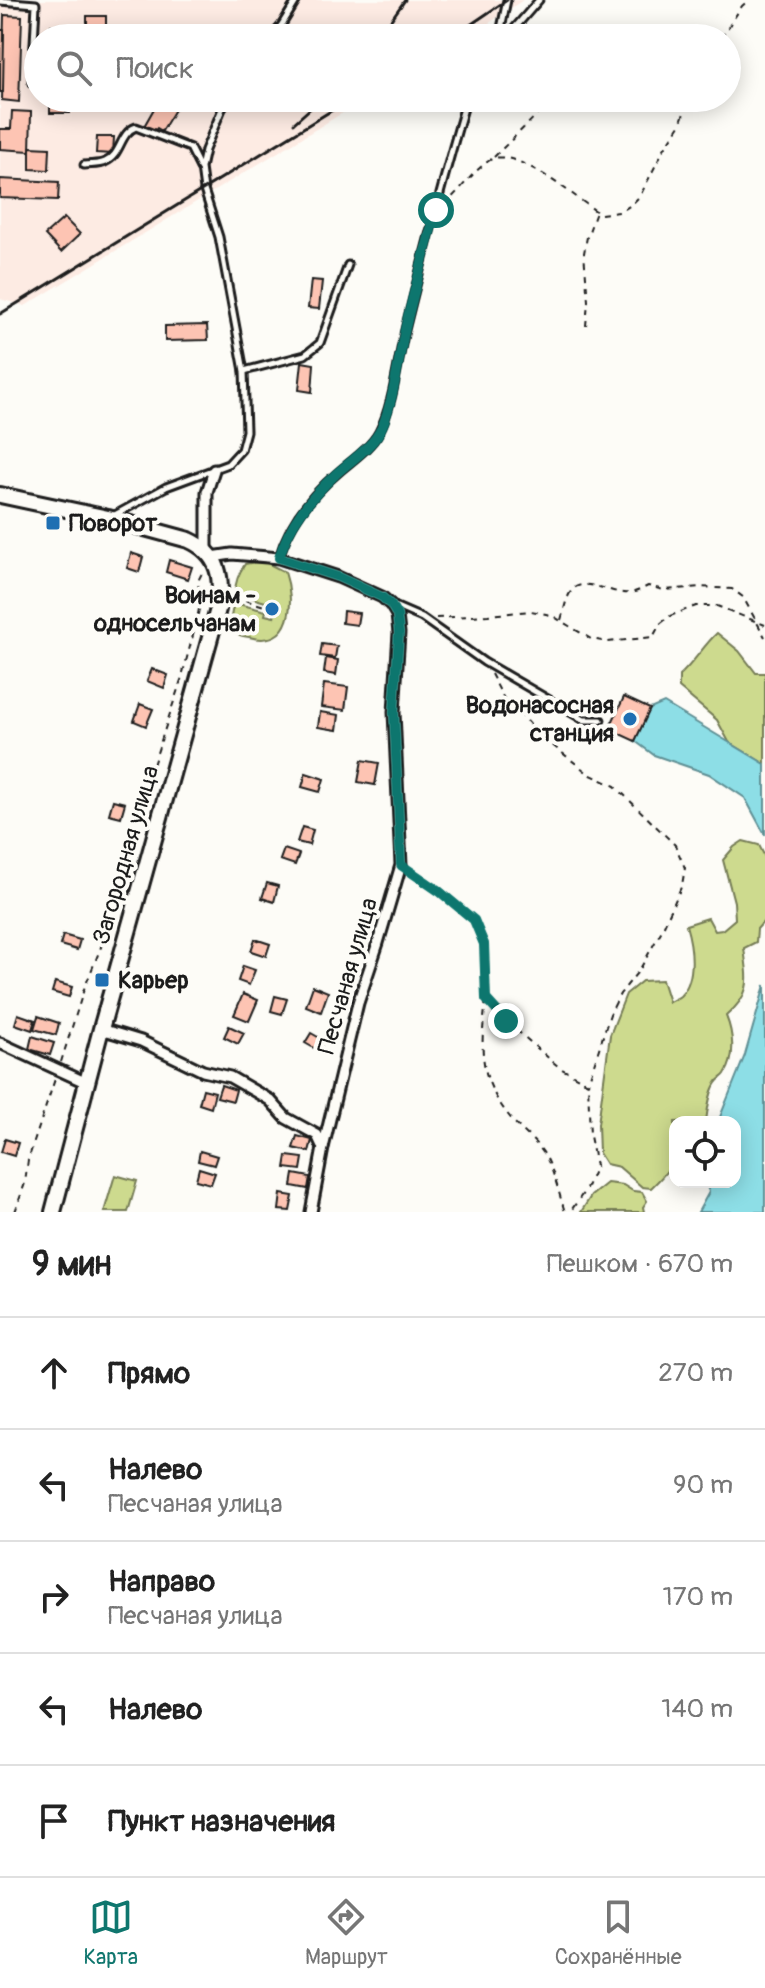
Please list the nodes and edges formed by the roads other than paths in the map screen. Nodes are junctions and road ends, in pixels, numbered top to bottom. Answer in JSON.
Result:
{"nodes":[{"id":1,"x":297,"y":0,"type":"edge"},
{"id":2,"x":507,"y":0,"type":"edge"},
{"id":3,"x":539,"y":0,"type":"edge"},
{"id":4,"x":0,"y":1,"type":"edge"},
{"id":5,"x":35,"y":24,"type":"edge"},
{"id":6,"x":282,"y":24,"type":"edge"},
{"id":7,"x":502,"y":24,"type":"edge"},
{"id":8,"x":518,"y":24,"type":"edge"},
{"id":9,"x":221,"y":112,"type":"edge"},
{"id":10,"x":463,"y":112,"type":"edge"},
{"id":11,"x":84,"y":165,"type":"dead end"},
{"id":12,"x":201,"y":168,"type":"junction"},
{"id":13,"x":348,"y":265,"type":"dead end"},
{"id":14,"x":244,"y":371,"type":"junction"},
{"id":15,"x":214,"y":470,"type":"junction"},
{"id":16,"x":0,"y":495,"type":"edge"},
{"id":17,"x":108,"y":518,"type":"junction"},
{"id":18,"x":210,"y":554,"type":"junction"},
{"id":19,"x":279,"y":558,"type":"junction"},
{"id":20,"x":391,"y":605,"type":"junction"},
{"id":21,"x":601,"y":720,"type":"dead end"},
{"id":22,"x":101,"y":1029,"type":"junction"},
{"id":23,"x":0,"y":1043,"type":"edge"},
{"id":24,"x":87,"y":1083,"type":"junction"},
{"id":25,"x":323,"y":1148,"type":"junction"},
{"id":26,"x":53,"y":1212,"type":"edge"},
{"id":27,"x":311,"y":1212,"type":"edge"}],
"edges":[{"from":1,"to":6,"type":"lane"},
{"from":2,"to":7,"type":"lane"},
{"from":3,"to":8,"type":"lane"},
{"from":4,"to":5,"type":"lane"},
{"from":9,"to":12,"type":"lane"},
{"from":10,"to":19,"type":"lane"},
{"from":11,"to":12,"type":"lane"},
{"from":12,"to":14,"type":"lane"},
{"from":13,"to":14,"type":"lane"},
{"from":14,"to":15,"type":"lane"},
{"from":15,"to":17,"type":"lane"},
{"from":15,"to":18,"type":"street"},
{"from":16,"to":17,"type":"street"},
{"from":17,"to":18,"type":"street"},
{"from":18,"to":19,"type":"street"},
{"from":18,"to":22,"type":"street","name":"Загородная улица"},
{"from":19,"to":20,"type":"street"},
{"from":20,"to":21,"type":"lane"},
{"from":20,"to":25,"type":"street","name":"Песчаная улица"},
{"from":22,"to":24,"type":"street","name":"Загородная улица"},
{"from":22,"to":25,"type":"street"},
{"from":23,"to":24,"type":"street"},
{"from":24,"to":26,"type":"street","name":"Загородная улица"},
{"from":25,"to":27,"type":"street","name":"Песчаная улица"}]}
